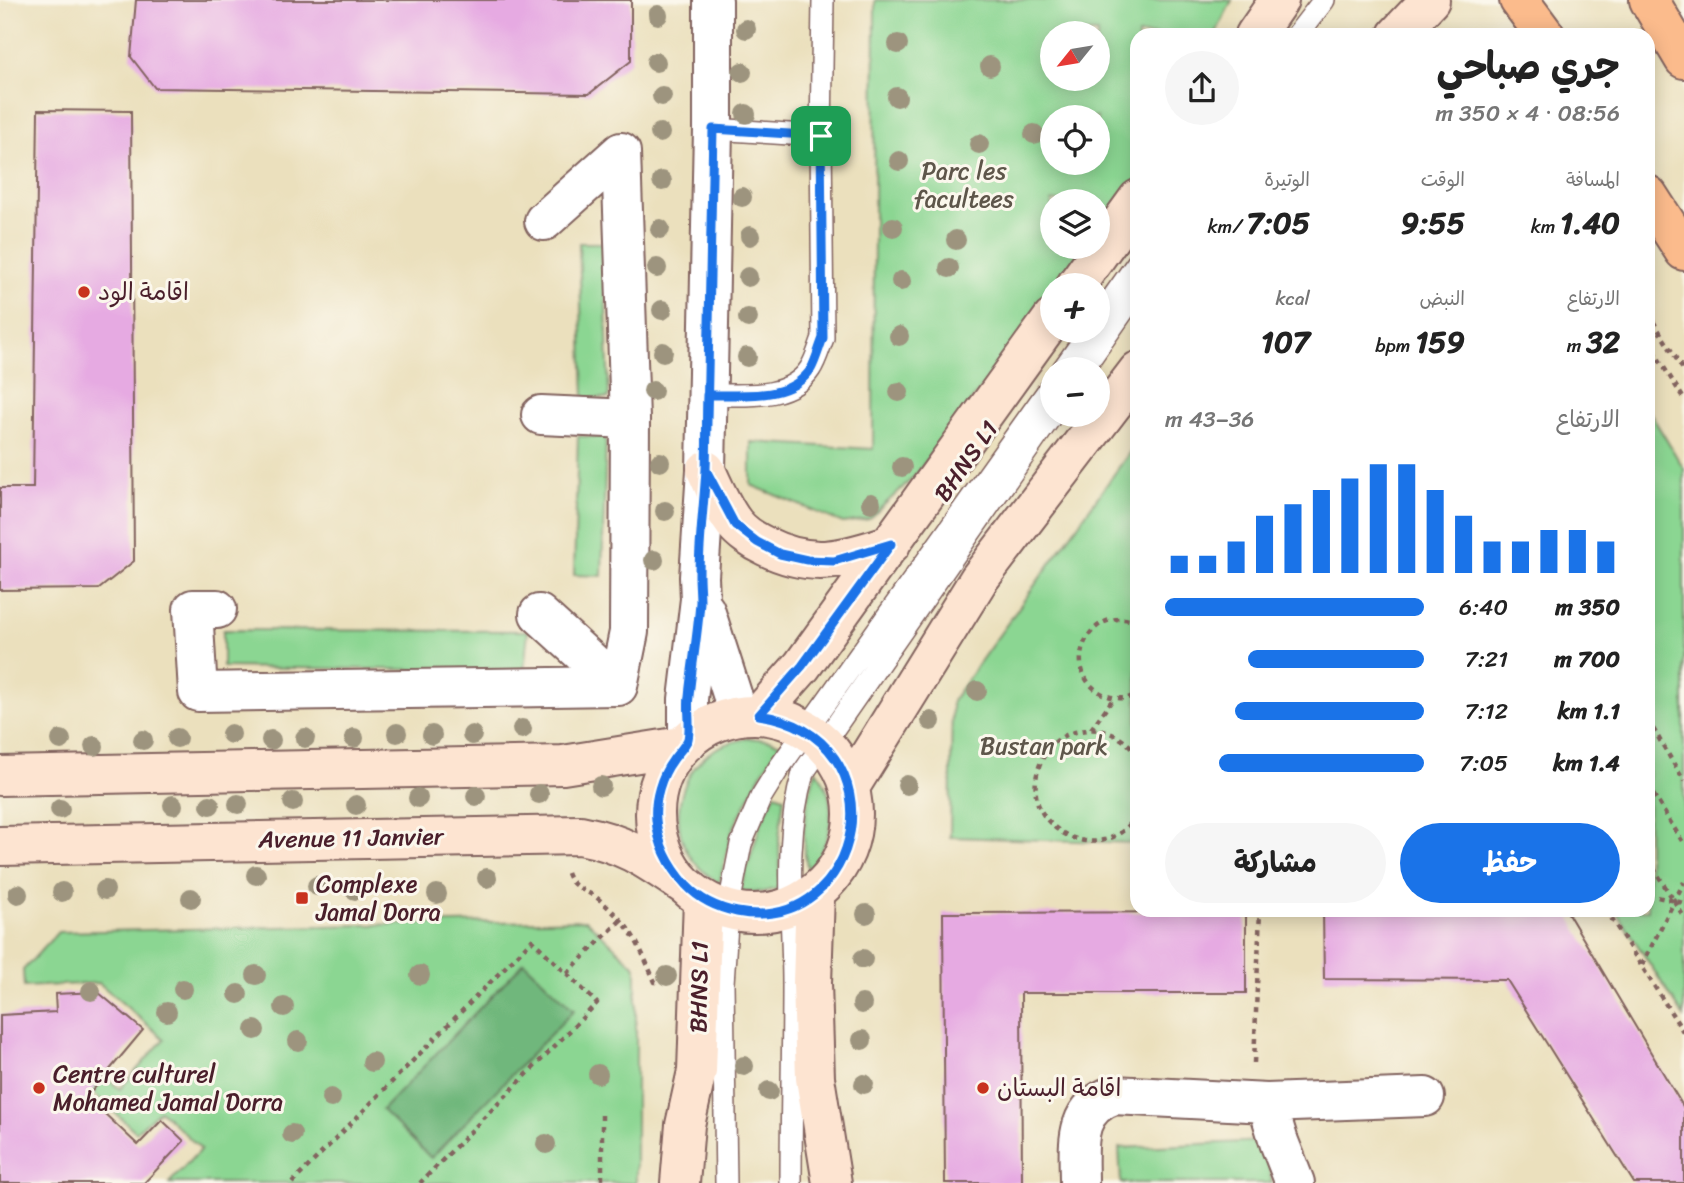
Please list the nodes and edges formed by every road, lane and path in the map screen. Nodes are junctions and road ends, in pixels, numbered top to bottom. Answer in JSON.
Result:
{"nodes":[{"id":1,"x":713,"y":0,"type":"edge"},
{"id":2,"x":823,"y":0,"type":"edge"},
{"id":3,"x":1279,"y":0,"type":"edge"},
{"id":4,"x":1324,"y":0,"type":"edge"},
{"id":5,"x":1341,"y":0,"type":"edge"},
{"id":6,"x":1430,"y":0,"type":"edge"},
{"id":7,"x":1519,"y":0,"type":"edge"},
{"id":8,"x":1649,"y":0,"type":"edge"},
{"id":9,"x":1260,"y":28,"type":"edge"},
{"id":10,"x":1302,"y":28,"type":"edge"},
{"id":11,"x":1319,"y":28,"type":"edge"},
{"id":12,"x":1404,"y":28,"type":"edge"},
{"id":13,"x":1540,"y":28,"type":"edge"},
{"id":14,"x":1684,"y":59,"type":"edge"},
{"id":15,"x":713,"y":129,"type":"junction"},
{"id":16,"x":821,"y":136,"type":"junction"},
{"id":17,"x":1655,"y":206,"type":"edge"},
{"id":18,"x":1130,"y":210,"type":"edge"},
{"id":19,"x":544,"y":221,"type":"dead end"},
{"id":20,"x":1684,"y":251,"type":"edge"},
{"id":21,"x":1085,"y":273,"type":"edge"},
{"id":22,"x":1130,"y":273,"type":"edge"},
{"id":23,"x":1130,"y":301,"type":"edge"},
{"id":24,"x":1110,"y":302,"type":"edge"},
{"id":25,"x":1655,"y":324,"type":"edge"},
{"id":26,"x":1040,"y":336,"type":"edge"},
{"id":27,"x":1655,"y":353,"type":"edge"},
{"id":28,"x":1091,"y":357,"type":"edge"},
{"id":29,"x":1684,"y":371,"type":"edge"},
{"id":30,"x":1130,"y":381,"type":"edge"},
{"id":31,"x":707,"y":395,"type":"junction"},
{"id":32,"x":1684,"y":399,"type":"edge"},
{"id":33,"x":1040,"y":403,"type":"edge"},
{"id":34,"x":541,"y":415,"type":"dead end"},
{"id":35,"x":630,"y":419,"type":"junction"},
{"id":36,"x":1043,"y":427,"type":"edge"},
{"id":37,"x":706,"y":470,"type":"junction"},
{"id":38,"x":891,"y":544,"type":"junction"},
{"id":39,"x":700,"y":598,"type":"junction"},
{"id":40,"x":217,"y":608,"type":"dead end"},
{"id":41,"x":539,"y":614,"type":"dead end"},
{"id":42,"x":1130,"y":619,"type":"edge"},
{"id":43,"x":618,"y":686,"type":"junction"},
{"id":44,"x":1113,"y":698,"type":"junction"},
{"id":45,"x":1130,"y":698,"type":"edge"},
{"id":46,"x":749,"y":716,"type":"junction"},
{"id":47,"x":1091,"y":729,"type":"junction"},
{"id":48,"x":1655,"y":732,"type":"edge"},
{"id":49,"x":815,"y":737,"type":"junction"},
{"id":50,"x":685,"y":744,"type":"junction"},
{"id":51,"x":1130,"y":745,"type":"edge"},
{"id":52,"x":0,"y":776,"type":"edge"},
{"id":53,"x":1684,"y":781,"type":"edge"},
{"id":54,"x":850,"y":787,"type":"junction"},
{"id":55,"x":1655,"y":797,"type":"edge"},
{"id":56,"x":1130,"y":825,"type":"edge"},
{"id":57,"x":564,"y":834,"type":"junction"},
{"id":58,"x":1684,"y":845,"type":"edge"},
{"id":59,"x":0,"y":846,"type":"edge"},
{"id":60,"x":1655,"y":870,"type":"edge"},
{"id":61,"x":1684,"y":882,"type":"edge"},
{"id":62,"x":1655,"y":897,"type":"edge"},
{"id":63,"x":706,"y":899,"type":"junction"},
{"id":64,"x":803,"y":900,"type":"junction"},
{"id":65,"x":1674,"y":901,"type":"junction"},
{"id":66,"x":1684,"y":903,"type":"edge"},
{"id":67,"x":1261,"y":917,"type":"edge"},
{"id":68,"x":1610,"y":917,"type":"edge"},
{"id":69,"x":1684,"y":917,"type":"edge"},
{"id":70,"x":621,"y":920,"type":"junction"},
{"id":71,"x":1642,"y":966,"type":"junction"},
{"id":72,"x":567,"y":973,"type":"junction"},
{"id":73,"x":655,"y":982,"type":"dead end"},
{"id":74,"x":1684,"y":1034,"type":"edge"},
{"id":75,"x":1425,"y":1097,"type":"dead end"},
{"id":76,"x":1260,"y":1102,"type":"junction"},
{"id":77,"x":602,"y":1115,"type":"dead end"},
{"id":78,"x":292,"y":1183,"type":"edge"},
{"id":79,"x":420,"y":1183,"type":"edge"},
{"id":80,"x":602,"y":1183,"type":"edge"},
{"id":81,"x":680,"y":1183,"type":"edge"},
{"id":82,"x":726,"y":1183,"type":"edge"},
{"id":83,"x":791,"y":1183,"type":"edge"},
{"id":84,"x":832,"y":1183,"type":"edge"},
{"id":85,"x":1079,"y":1183,"type":"edge"},
{"id":86,"x":1294,"y":1183,"type":"edge"}],
"edges":[{"from":1,"to":15,"type":"street"},
{"from":2,"to":16,"type":"lane"},
{"from":3,"to":9,"type":"main road"},
{"from":4,"to":10,"type":"lane"},
{"from":5,"to":11,"type":"lane"},
{"from":6,"to":12,"type":"main road"},
{"from":7,"to":13,"type":"main road"},
{"from":8,"to":14,"type":"main road"},
{"from":15,"to":16,"type":"lane"},
{"from":15,"to":31,"type":"street"},
{"from":16,"to":31,"type":"lane"},
{"from":17,"to":20,"type":"main road"},
{"from":18,"to":21,"type":"main road"},
{"from":19,"to":35,"type":"street"},
{"from":22,"to":24,"type":"lane"},
{"from":23,"to":28,"type":"lane"},
{"from":25,"to":29,"type":"path"},
{"from":26,"to":38,"type":"main road"},
{"from":27,"to":32,"type":"path"},
{"from":30,"to":54,"type":"main road"},
{"from":31,"to":37,"type":"street"},
{"from":33,"to":49,"type":"lane","name":"BHNS L1"},
{"from":34,"to":35,"type":"street"},
{"from":35,"to":43,"type":"street"},
{"from":36,"to":49,"type":"lane","name":"BHNS L1"},
{"from":37,"to":38,"type":"main road"},
{"from":37,"to":39,"type":"street"},
{"from":38,"to":46,"type":"main road"},
{"from":39,"to":46,"type":"street"},
{"from":39,"to":50,"type":"street"},
{"from":40,"to":43,"type":"street"},
{"from":41,"to":43,"type":"street"},
{"from":42,"to":44,"type":"path"},
{"from":44,"to":45,"type":"path"},
{"from":44,"to":47,"type":"path"},
{"from":46,"to":49,"type":"main road"},
{"from":46,"to":50,"type":"main road"},
{"from":47,"to":51,"type":"path"},
{"from":47,"to":56,"type":"path"},
{"from":48,"to":53,"type":"path"},
{"from":49,"to":54,"type":"main road"},
{"from":49,"to":63,"type":"lane","name":"BHNS L1"},
{"from":49,"to":64,"type":"lane","name":"BHNS L1"},
{"from":50,"to":52,"type":"main road"},
{"from":50,"to":63,"type":"main road"},
{"from":54,"to":64,"type":"main road"},
{"from":55,"to":58,"type":"path"},
{"from":57,"to":59,"type":"main road","name":"Avenue 11 Janvier"},
{"from":57,"to":63,"type":"main road","name":"Avenue 11 Janvier"},
{"from":57,"to":70,"type":"path"},
{"from":60,"to":65,"type":"path"},
{"from":61,"to":65,"type":"path"},
{"from":62,"to":65,"type":"path"},
{"from":63,"to":64,"type":"main road"},
{"from":63,"to":81,"type":"main road"},
{"from":63,"to":82,"type":"lane","name":"BHNS L1"},
{"from":64,"to":83,"type":"lane","name":"BHNS L1"},
{"from":64,"to":84,"type":"main road"},
{"from":65,"to":66,"type":"path"},
{"from":65,"to":69,"type":"path"},
{"from":65,"to":71,"type":"path"},
{"from":67,"to":76,"type":"path"},
{"from":68,"to":71,"type":"path"},
{"from":70,"to":72,"type":"path"},
{"from":70,"to":73,"type":"path"},
{"from":71,"to":74,"type":"path"},
{"from":72,"to":78,"type":"path"},
{"from":72,"to":79,"type":"path"},
{"from":75,"to":76,"type":"street"},
{"from":76,"to":85,"type":"street"},
{"from":76,"to":86,"type":"street"},
{"from":77,"to":80,"type":"path"}]}
